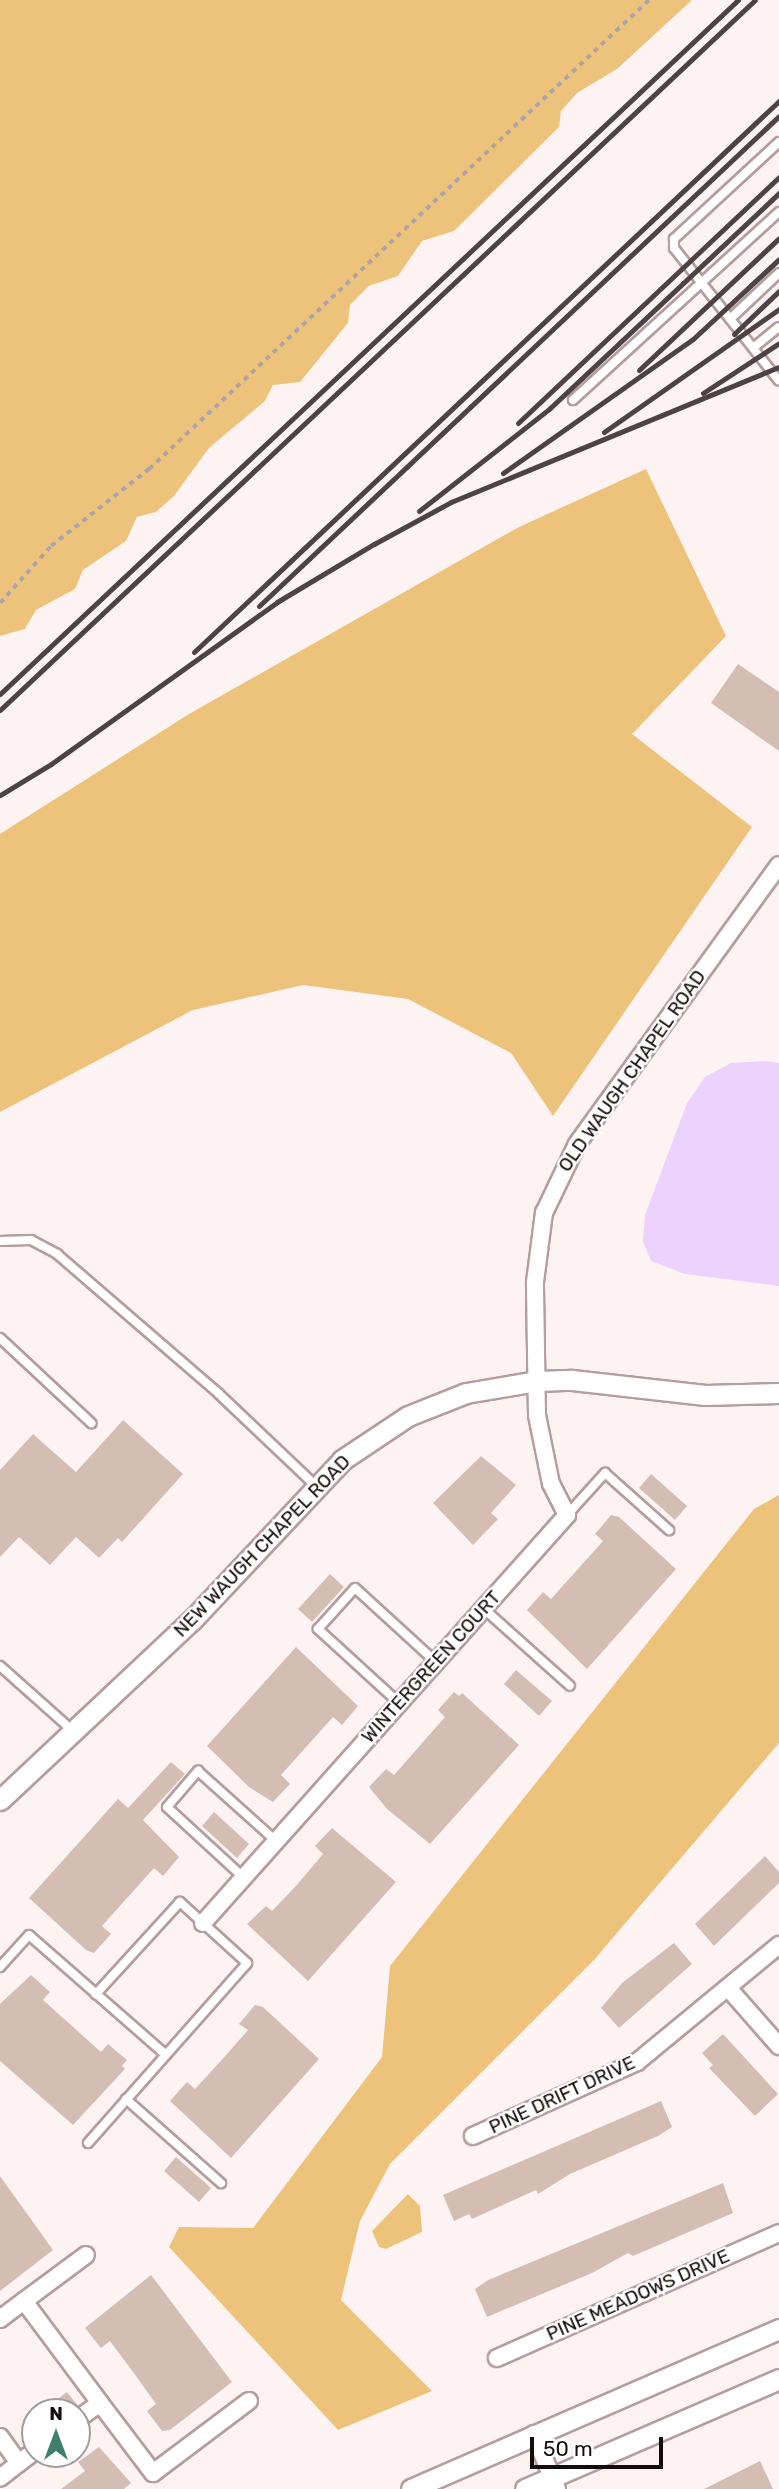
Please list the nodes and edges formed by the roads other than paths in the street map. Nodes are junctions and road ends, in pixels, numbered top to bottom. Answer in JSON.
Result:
{"nodes":[{"id":1,"x":779,"y":142,"type":"edge"},
{"id":2,"x":779,"y":212,"type":"edge"},
{"id":3,"x":779,"y":273,"type":"edge"},
{"id":4,"x":702,"y":283,"type":"junction"},
{"id":5,"x":730,"y":319,"type":"junction"},
{"id":6,"x":779,"y":327,"type":"edge"},
{"id":7,"x":753,"y":348,"type":"junction"},
{"id":8,"x":779,"y":381,"type":"edge"},
{"id":9,"x":573,"y":400,"type":"dead end"},
{"id":10,"x":779,"y":865,"type":"edge"},
{"id":11,"x":0,"y":1241,"type":"edge"},
{"id":12,"x":0,"y":1338,"type":"edge"},
{"id":13,"x":536,"y":1381,"type":"junction"},
{"id":14,"x":779,"y":1393,"type":"edge"},
{"id":15,"x":91,"y":1423,"type":"dead end"},
{"id":16,"x":316,"y":1486,"type":"junction"},
{"id":17,"x":567,"y":1515,"type":"junction"},
{"id":18,"x":669,"y":1530,"type":"dead end"},
{"id":19,"x":484,"y":1608,"type":"junction"},
{"id":20,"x":436,"y":1662,"type":"junction"},
{"id":21,"x":0,"y":1666,"type":"edge"},
{"id":22,"x":570,"y":1686,"type":"dead end"},
{"id":23,"x":399,"y":1703,"type":"junction"},
{"id":24,"x":76,"y":1733,"type":"junction"},
{"id":25,"x":0,"y":1800,"type":"edge"},
{"id":26,"x":276,"y":1841,"type":"junction"},
{"id":27,"x":243,"y":1877,"type":"junction"},
{"id":28,"x":203,"y":1923,"type":"junction"},
{"id":29,"x":779,"y":1945,"type":"edge"},
{"id":30,"x":0,"y":1967,"type":"edge"},
{"id":31,"x":729,"y":1989,"type":"junction"},
{"id":32,"x":96,"y":1994,"type":"junction"},
{"id":33,"x":779,"y":2046,"type":"edge"},
{"id":34,"x":166,"y":2055,"type":"junction"},
{"id":35,"x":127,"y":2099,"type":"junction"},
{"id":36,"x":473,"y":2136,"type":"dead end"},
{"id":37,"x":88,"y":2143,"type":"dead end"},
{"id":38,"x":221,"y":2183,"type":"dead end"},
{"id":39,"x":779,"y":2233,"type":"edge"},
{"id":40,"x":86,"y":2255,"type":"dead end"},
{"id":41,"x":24,"y":2301,"type":"junction"},
{"id":42,"x":0,"y":2319,"type":"edge"},
{"id":43,"x":779,"y":2329,"type":"edge"},
{"id":44,"x":497,"y":2358,"type":"dead end"},
{"id":45,"x":779,"y":2379,"type":"edge"},
{"id":46,"x":249,"y":2401,"type":"dead end"},
{"id":47,"x":100,"y":2403,"type":"junction"},
{"id":48,"x":91,"y":2410,"type":"edge"},
{"id":49,"x":534,"y":2434,"type":"junction"},
{"id":50,"x":0,"y":2437,"type":"edge"},
{"id":51,"x":19,"y":2463,"type":"joint"},
{"id":52,"x":0,"y":2478,"type":"edge"},
{"id":53,"x":555,"y":2483,"type":"edge"},
{"id":54,"x":411,"y":2489,"type":"edge"},
{"id":55,"x":525,"y":2489,"type":"edge"}],
"edges":[{"from":1,"to":4,"type":"lane"},
{"from":2,"to":4,"type":"lane"},
{"from":3,"to":5,"type":"lane"},
{"from":4,"to":5,"type":"lane"},
{"from":4,"to":9,"type":"lane"},
{"from":5,"to":7,"type":"lane"},
{"from":6,"to":7,"type":"lane"},
{"from":7,"to":8,"type":"lane"},
{"from":10,"to":13,"type":"street","name":"OLD WAUGH CHAPEL ROAD"},
{"from":11,"to":16,"type":"lane"},
{"from":12,"to":15,"type":"lane"},
{"from":13,"to":14,"type":"street","name":"NEW WAUGH CHAPEL ROAD"},
{"from":13,"to":16,"type":"street","name":"NEW WAUGH CHAPEL ROAD"},
{"from":13,"to":17,"type":"street"},
{"from":16,"to":24,"type":"street","name":"NEW WAUGH CHAPEL ROAD"},
{"from":17,"to":18,"type":"lane"},
{"from":17,"to":19,"type":"street","name":"WINTERGREEN COURT"},
{"from":19,"to":20,"type":"street","name":"WINTERGREEN COURT"},
{"from":19,"to":22,"type":"lane"},
{"from":20,"to":23,"type":"street","name":"WINTERGREEN COURT"},
{"from":20,"to":23,"type":"lane"},
{"from":21,"to":24,"type":"lane"},
{"from":23,"to":26,"type":"street","name":"WINTERGREEN COURT"},
{"from":24,"to":25,"type":"street","name":"NEW WAUGH CHAPEL ROAD"},
{"from":26,"to":27,"type":"street","name":"WINTERGREEN COURT"},
{"from":26,"to":27,"type":"lane"},
{"from":27,"to":28,"type":"street","name":"WINTERGREEN COURT"},
{"from":28,"to":32,"type":"lane"},
{"from":28,"to":34,"type":"lane"},
{"from":29,"to":31,"type":"street","name":"PINE DRIFT DRIVE"},
{"from":30,"to":32,"type":"lane"},
{"from":31,"to":33,"type":"street"},
{"from":31,"to":36,"type":"street","name":"PINE DRIFT DRIVE"},
{"from":32,"to":34,"type":"lane"},
{"from":34,"to":35,"type":"lane"},
{"from":35,"to":37,"type":"lane"},
{"from":35,"to":38,"type":"lane"},
{"from":39,"to":44,"type":"street","name":"PINE MEADOWS DRIVE"},
{"from":40,"to":41,"type":"street"},
{"from":41,"to":42,"type":"street"},
{"from":41,"to":47,"type":"street"},
{"from":43,"to":49,"type":"street"},
{"from":45,"to":53,"type":"street"},
{"from":46,"to":47,"type":"street"},
{"from":47,"to":48,"type":"street"},
{"from":49,"to":53,"type":"street"},
{"from":49,"to":54,"type":"street"},
{"from":50,"to":51,"type":"street"},
{"from":51,"to":52,"type":"street"},
{"from":53,"to":55,"type":"street"}]}
